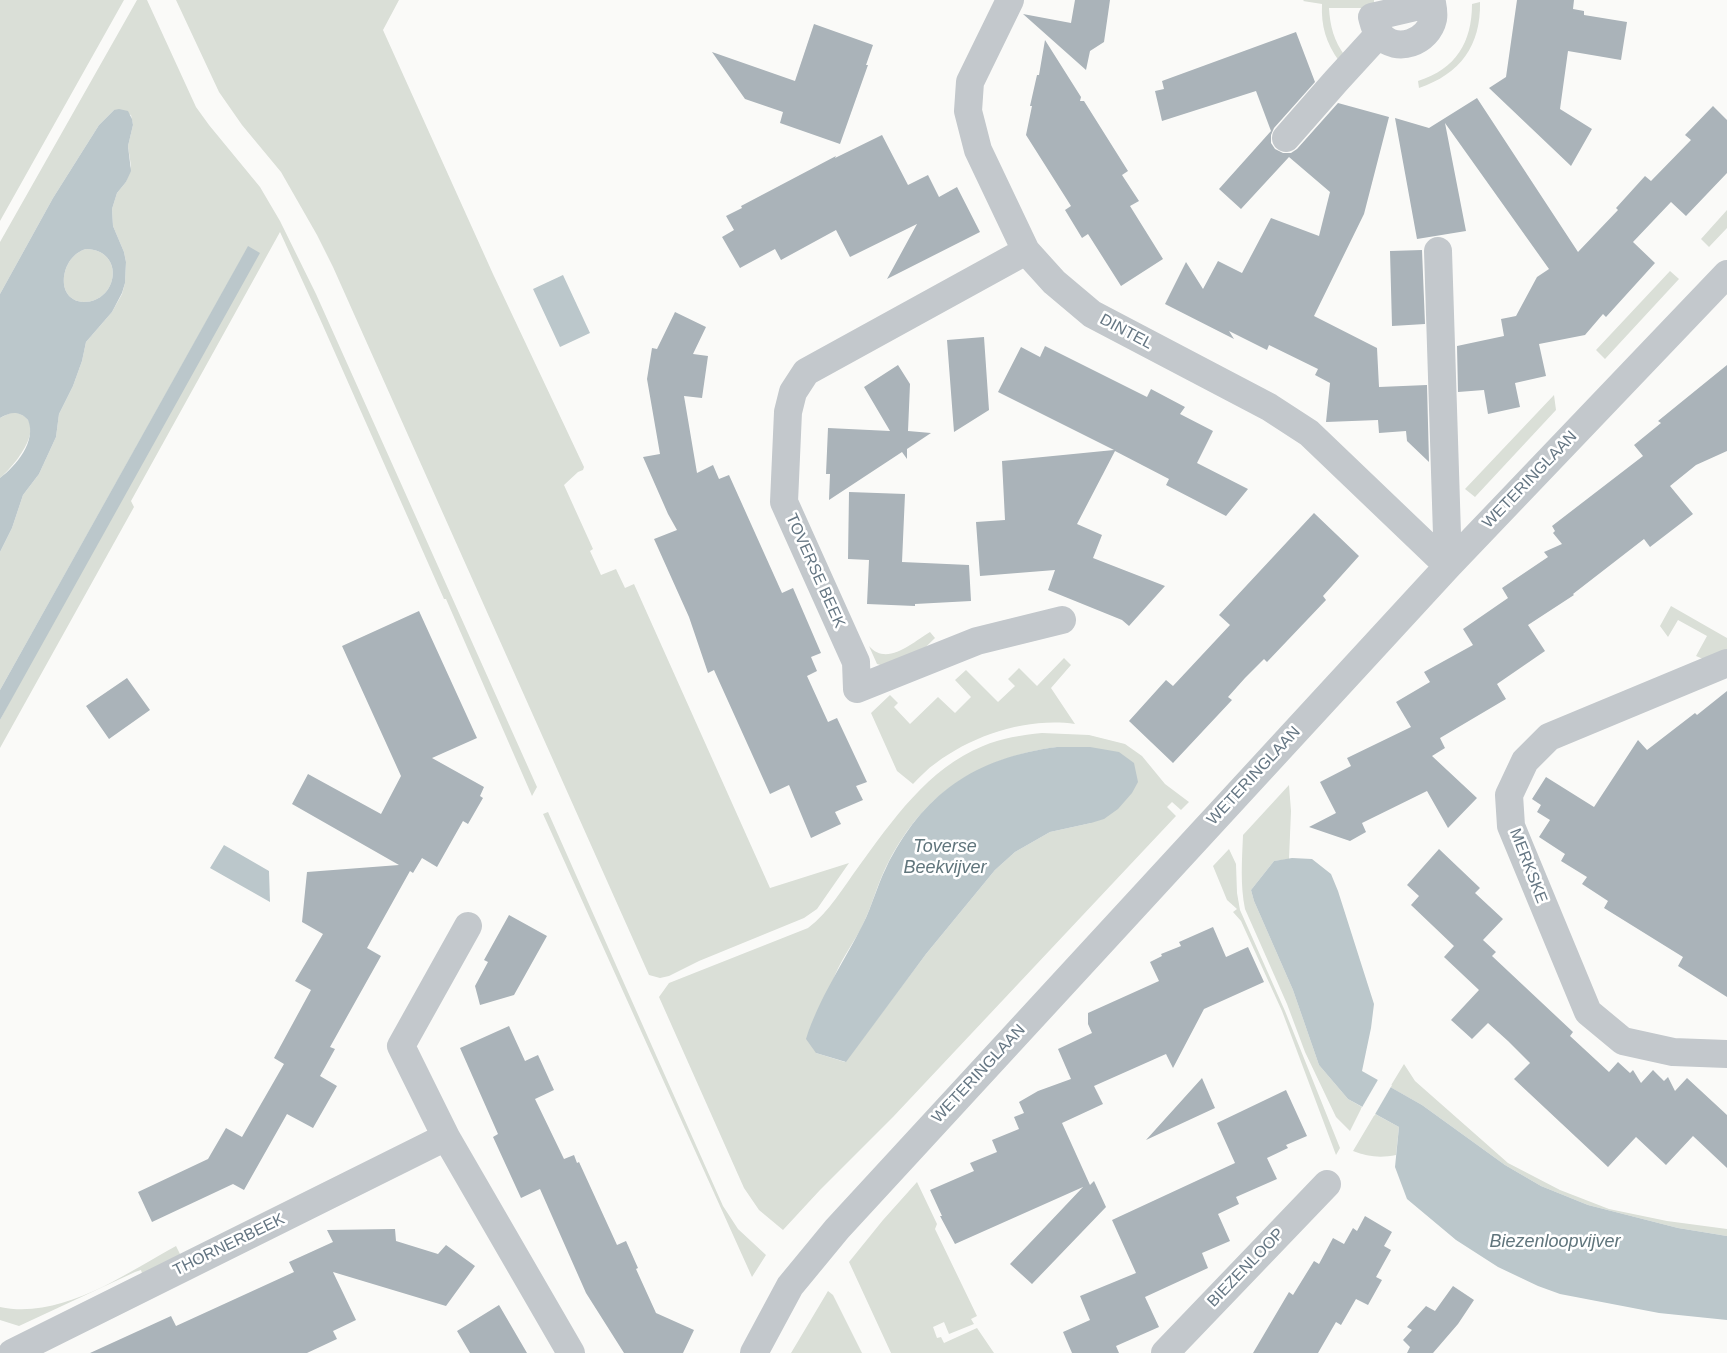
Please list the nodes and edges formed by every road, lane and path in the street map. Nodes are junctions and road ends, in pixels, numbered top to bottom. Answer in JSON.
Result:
{"nodes":[{"id":1,"x":1010,"y":0,"type":"edge"},
{"id":2,"x":1402,"y":5,"type":"edge"},
{"id":3,"x":1286,"y":138,"type":"dead end"},
{"id":4,"x":1026,"y":251,"type":"junction"},
{"id":5,"x":1438,"y":251,"type":"dead end"},
{"id":6,"x":1727,"y":274,"type":"edge"},
{"id":7,"x":1448,"y":566,"type":"junction"},
{"id":8,"x":1062,"y":620,"type":"dead end"},
{"id":9,"x":1727,"y":663,"type":"edge"},
{"id":10,"x":468,"y":926,"type":"dead end"},
{"id":11,"x":1727,"y":1054,"type":"edge"},
{"id":12,"x":446,"y":1137,"type":"junction"},
{"id":13,"x":1327,"y":1184,"type":"dead end"},
{"id":14,"x":12,"y":1353,"type":"edge"},
{"id":15,"x":571,"y":1353,"type":"edge"},
{"id":16,"x":754,"y":1353,"type":"edge"},
{"id":17,"x":1164,"y":1353,"type":"edge"}],
"edges":[{"from":1,"to":4,"type":"street","name":"DINTEL"},
{"from":2,"to":3,"type":"street"},
{"from":4,"to":7,"type":"street","name":"DINTEL"},
{"from":4,"to":8,"type":"street","name":"TOVERSE BEEK"},
{"from":5,"to":7,"type":"street"},
{"from":6,"to":7,"type":"street","name":"WETERINGLAAN"},
{"from":7,"to":16,"type":"street","name":"WETERINGLAAN"},
{"from":9,"to":11,"type":"street","name":"MERKSKE"},
{"from":10,"to":12,"type":"street"},
{"from":12,"to":14,"type":"street","name":"THORNERBEEK"},
{"from":12,"to":15,"type":"street"},
{"from":13,"to":17,"type":"street","name":"BIEZENLOOP"}]}
